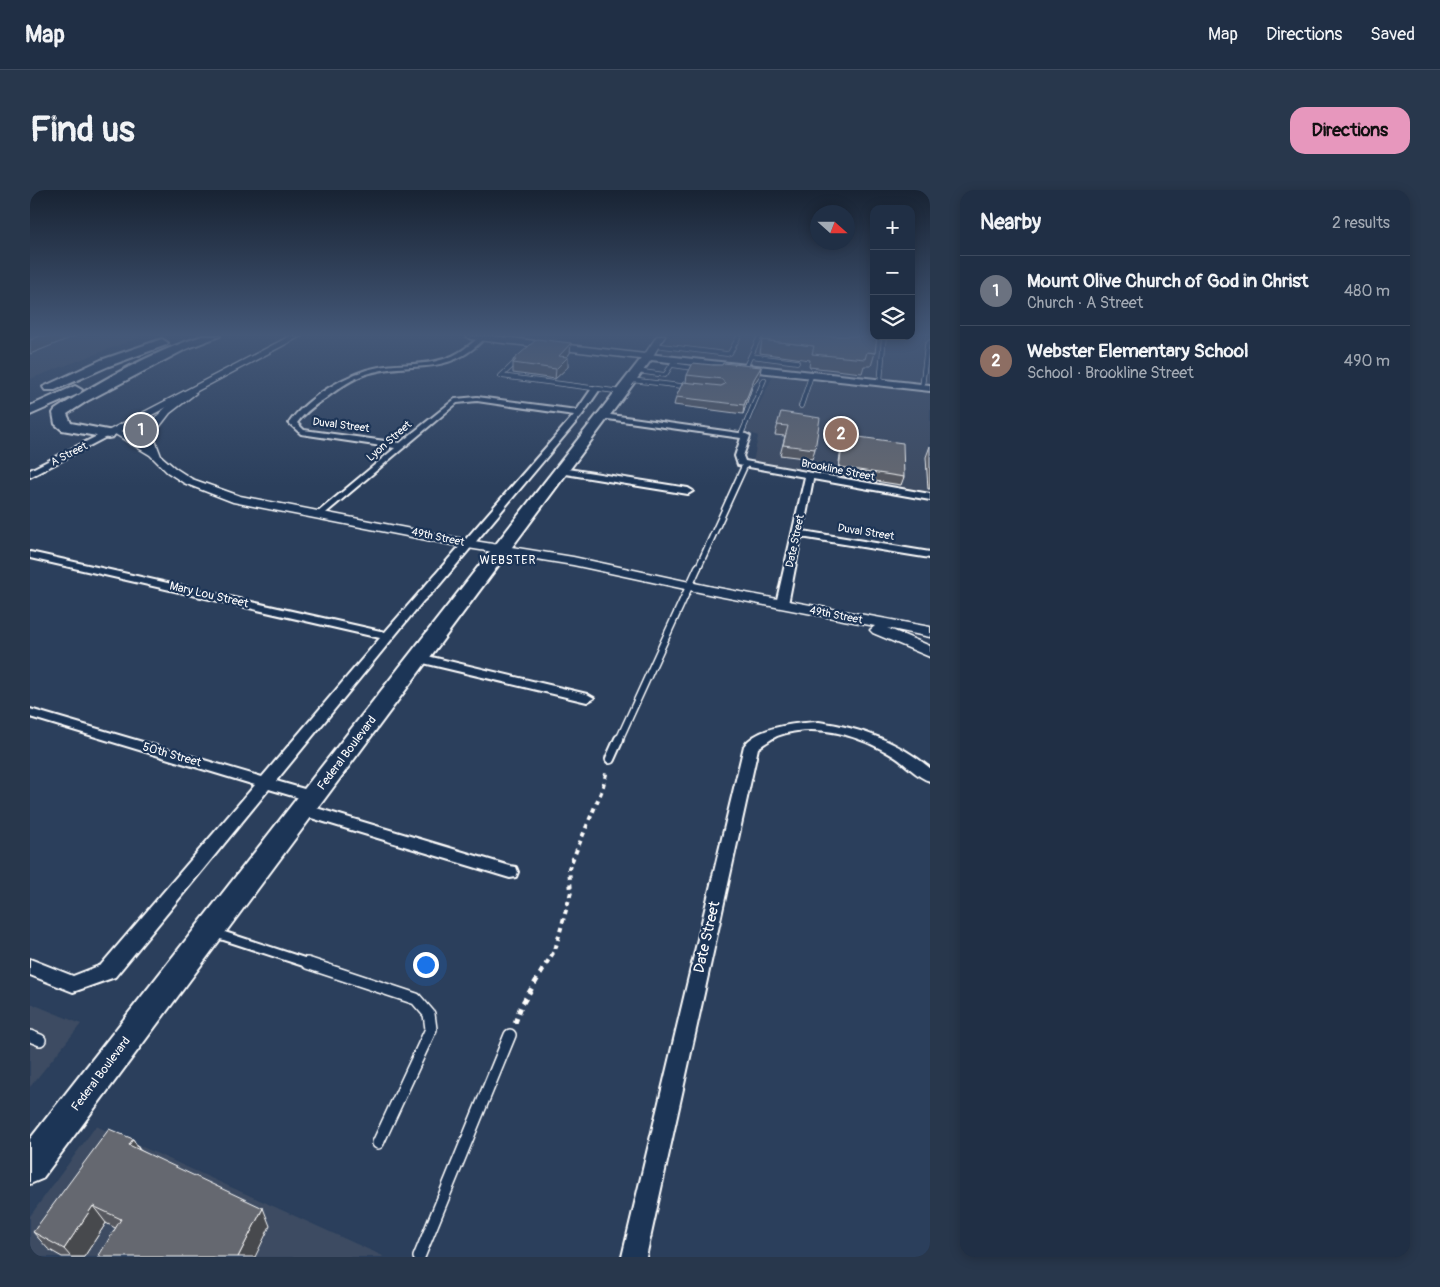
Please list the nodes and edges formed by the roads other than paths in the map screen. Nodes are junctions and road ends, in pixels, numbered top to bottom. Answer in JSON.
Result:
{"nodes":[{"id":1,"x":49,"y":386,"type":"edge"},
{"id":2,"x":52,"y":386,"type":"edge"},
{"id":3,"x":86,"y":386,"type":"edge"},
{"id":4,"x":104,"y":386,"type":"edge"},
{"id":5,"x":204,"y":386,"type":"edge"},
{"id":6,"x":342,"y":386,"type":"edge"},
{"id":7,"x":573,"y":386,"type":"edge"},
{"id":8,"x":627,"y":386,"type":"edge"},
{"id":9,"x":681,"y":386,"type":"edge"},
{"id":10,"x":762,"y":386,"type":"edge"},
{"id":11,"x":808,"y":386,"type":"edge"},
{"id":12,"x":901,"y":386,"type":"edge"},
{"id":13,"x":692,"y":388,"type":"edge"},
{"id":14,"x":926,"y":388,"type":"edge"},
{"id":15,"x":596,"y":389,"type":"junction"},
{"id":16,"x":622,"y":392,"type":"junction"},
{"id":17,"x":191,"y":393,"type":"junction"},
{"id":18,"x":801,"y":406,"type":"dead end"},
{"id":19,"x":30,"y":411,"type":"edge"},
{"id":20,"x":579,"y":413,"type":"junction"},
{"id":21,"x":604,"y":416,"type":"junction"},
{"id":22,"x":114,"y":434,"type":"junction"},
{"id":23,"x":148,"y":435,"type":"junction"},
{"id":24,"x":743,"y":436,"type":"junction"},
{"id":25,"x":401,"y":446,"type":"junction"},
{"id":26,"x":155,"y":453,"type":"junction"},
{"id":27,"x":743,"y":464,"type":"junction"},
{"id":28,"x":562,"y":471,"type":"junction"},
{"id":29,"x":30,"y":474,"type":"edge"},
{"id":30,"x":809,"y":478,"type":"junction"},
{"id":31,"x":688,"y":491,"type":"dead end"},
{"id":32,"x":930,"y":497,"type":"edge"},
{"id":33,"x":321,"y":514,"type":"junction"},
{"id":34,"x":797,"y":533,"type":"junction"},
{"id":35,"x":468,"y":544,"type":"junction"},
{"id":36,"x":502,"y":549,"type":"junction"},
{"id":37,"x":30,"y":555,"type":"edge"},
{"id":38,"x":930,"y":555,"type":"edge"},
{"id":39,"x":690,"y":586,"type":"junction"},
{"id":40,"x":782,"y":604,"type":"junction"},
{"id":41,"x":848,"y":617,"type":"junction"},
{"id":42,"x":930,"y":632,"type":"edge"},
{"id":43,"x":388,"y":636,"type":"junction"},
{"id":44,"x":930,"y":652,"type":"edge"},
{"id":45,"x":419,"y":658,"type":"junction"},
{"id":46,"x":587,"y":698,"type":"dead end"},
{"id":47,"x":30,"y":713,"type":"edge"},
{"id":48,"x":610,"y":759,"type":"road end"},
{"id":49,"x":930,"y":776,"type":"edge"},
{"id":50,"x":265,"y":782,"type":"junction"},
{"id":51,"x":308,"y":804,"type":"junction"},
{"id":52,"x":510,"y":872,"type":"dead end"},
{"id":53,"x":210,"y":931,"type":"junction"},
{"id":54,"x":30,"y":967,"type":"edge"},
{"id":55,"x":510,"y":1035,"type":"road end"},
{"id":56,"x":378,"y":1142,"type":"dead end"},
{"id":57,"x":30,"y":1167,"type":"edge"},
{"id":58,"x":419,"y":1257,"type":"edge"},
{"id":59,"x":634,"y":1257,"type":"edge"}],
"edges":[{"from":1,"to":2,"type":"highway"},
{"from":3,"to":19,"type":"highway"},
{"from":4,"to":22,"type":"highway"},
{"from":5,"to":17,"type":"main road","name":"A Street"},
{"from":6,"to":25,"type":"street","name":"Duval Street"},
{"from":7,"to":15,"type":"lane"},
{"from":8,"to":16,"type":"main road","name":"Federal Boulevard"},
{"from":9,"to":13,"type":"lane"},
{"from":10,"to":24,"type":"lane"},
{"from":11,"to":18,"type":"lane"},
{"from":12,"to":14,"type":"main road"},
{"from":15,"to":16,"type":"lane"},
{"from":15,"to":20,"type":"street"},
{"from":16,"to":21,"type":"main road","name":"Federal Boulevard"},
{"from":17,"to":22,"type":"main road","name":"A Street"},
{"from":17,"to":23,"type":"street"},
{"from":20,"to":25,"type":"street","name":"Lyon Street"},
{"from":20,"to":35,"type":"street"},
{"from":21,"to":24,"type":"street"},
{"from":21,"to":28,"type":"main road","name":"Federal Boulevard"},
{"from":22,"to":23,"type":"street","name":"A Street"},
{"from":22,"to":26,"type":"street"},
{"from":22,"to":29,"type":"street","name":"A Street"},
{"from":23,"to":26,"type":"street","name":"49th Street"},
{"from":24,"to":27,"type":"street"},
{"from":25,"to":33,"type":"street","name":"Lyon Street"},
{"from":26,"to":33,"type":"street","name":"49th Street"},
{"from":27,"to":30,"type":"street","name":"Brookline Street"},
{"from":27,"to":39,"type":"lane"},
{"from":28,"to":31,"type":"street"},
{"from":28,"to":36,"type":"main road","name":"Federal Boulevard"},
{"from":30,"to":32,"type":"street","name":"Brookline Street"},
{"from":30,"to":34,"type":"street","name":"Date Street"},
{"from":33,"to":35,"type":"street","name":"49th Street"},
{"from":34,"to":38,"type":"street","name":"Duval Street"},
{"from":34,"to":40,"type":"street","name":"Date Street"},
{"from":35,"to":36,"type":"street","name":"49th Street"},
{"from":35,"to":43,"type":"street"},
{"from":36,"to":39,"type":"street","name":"49th Street"},
{"from":36,"to":45,"type":"main road","name":"Federal Boulevard"},
{"from":37,"to":43,"type":"street","name":"Mary Lou Street"},
{"from":39,"to":40,"type":"street","name":"49th Street"},
{"from":39,"to":48,"type":"lane"},
{"from":40,"to":41,"type":"street","name":"49th Street"},
{"from":41,"to":42,"type":"street","name":"49th Street"},
{"from":41,"to":44,"type":"street"},
{"from":43,"to":50,"type":"street"},
{"from":45,"to":46,"type":"street"},
{"from":45,"to":51,"type":"main road","name":"Federal Boulevard"},
{"from":47,"to":50,"type":"street","name":"50th Street"},
{"from":49,"to":59,"type":"street","name":"Date Street"},
{"from":50,"to":51,"type":"street","name":"50th Street"},
{"from":50,"to":54,"type":"street"},
{"from":51,"to":52,"type":"street","name":"50th Street"},
{"from":51,"to":53,"type":"main road","name":"Federal Boulevard"},
{"from":53,"to":56,"type":"lane"},
{"from":53,"to":57,"type":"main road","name":"Federal Boulevard"},
{"from":55,"to":58,"type":"lane"}]}
